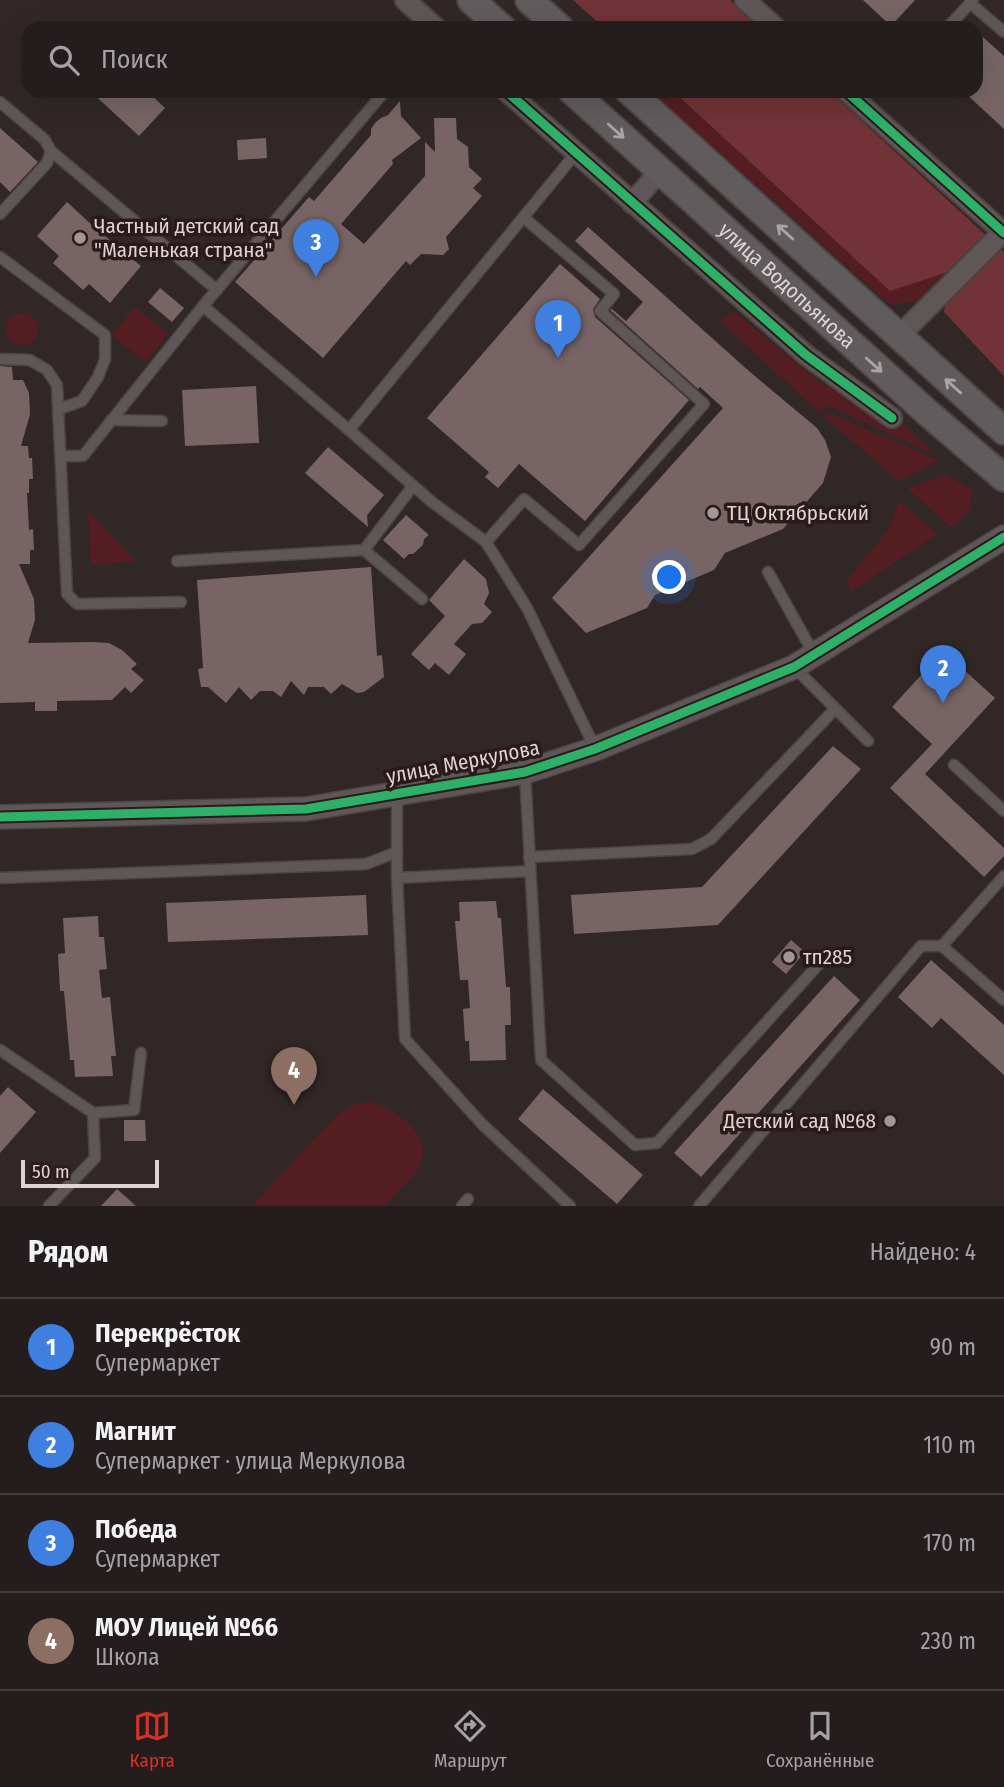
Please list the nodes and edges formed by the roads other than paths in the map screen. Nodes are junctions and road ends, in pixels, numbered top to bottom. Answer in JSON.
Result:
{"nodes":[{"id":1,"x":405,"y":0,"type":"edge"},
{"id":2,"x":471,"y":0,"type":"edge"},
{"id":3,"x":529,"y":0,"type":"edge"},
{"id":4,"x":745,"y":0,"type":"edge"},
{"id":5,"x":972,"y":1,"type":"edge"},
{"id":6,"x":428,"y":21,"type":"edge"},
{"id":7,"x":494,"y":21,"type":"edge"},
{"id":8,"x":552,"y":21,"type":"edge"},
{"id":9,"x":768,"y":21,"type":"edge"},
{"id":10,"x":953,"y":21,"type":"edge"},
{"id":11,"x":1004,"y":32,"type":"edge"},
{"id":12,"x":379,"y":98,"type":"edge"},
{"id":13,"x":514,"y":98,"type":"edge"},
{"id":14,"x":580,"y":98,"type":"edge"},
{"id":15,"x":637,"y":98,"type":"edge"},
{"id":16,"x":854,"y":98,"type":"edge"},
{"id":17,"x":0,"y":102,"type":"edge"},
{"id":18,"x":51,"y":151,"type":"junction"},
{"id":19,"x":576,"y":153,"type":"junction"},
{"id":20,"x":660,"y":171,"type":"junction"},
{"id":21,"x":632,"y":202,"type":"junction"},
{"id":22,"x":0,"y":215,"type":"edge"},
{"id":23,"x":523,"y":217,"type":"junction"},
{"id":24,"x":1004,"y":232,"type":"edge"},
{"id":25,"x":0,"y":257,"type":"edge"},
{"id":26,"x":217,"y":290,"type":"junction"},
{"id":27,"x":203,"y":306,"type":"junction"},
{"id":28,"x":899,"y":336,"type":"junction"},
{"id":29,"x":0,"y":359,"type":"edge"},
{"id":30,"x":59,"y":409,"type":"junction"},
{"id":31,"x":892,"y":418,"type":"dead end"},
{"id":32,"x":111,"y":420,"type":"junction"},
{"id":33,"x":162,"y":421,"type":"dead end"},
{"id":34,"x":349,"y":430,"type":"junction"},
{"id":35,"x":1004,"y":431,"type":"edge"},
{"id":36,"x":61,"y":456,"type":"junction"},
{"id":37,"x":1004,"y":478,"type":"edge"},
{"id":38,"x":413,"y":486,"type":"junction"},
{"id":39,"x":1004,"y":537,"type":"edge"},
{"id":40,"x":485,"y":542,"type":"junction"},
{"id":41,"x":364,"y":550,"type":"junction"},
{"id":42,"x":177,"y":561,"type":"dead end"},
{"id":43,"x":768,"y":572,"type":"dead end"},
{"id":44,"x":422,"y":599,"type":"dead end"},
{"id":45,"x":181,"y":602,"type":"dead end"},
{"id":46,"x":814,"y":654,"type":"junction"},
{"id":47,"x":794,"y":667,"type":"junction"},
{"id":48,"x":835,"y":709,"type":"junction"},
{"id":49,"x":868,"y":741,"type":"dead end"},
{"id":50,"x":595,"y":749,"type":"junction"},
{"id":51,"x":954,"y":765,"type":"dead end"},
{"id":52,"x":525,"y":772,"type":"junction"},
{"id":53,"x":397,"y":793,"type":"junction"},
{"id":54,"x":1004,"y":811,"type":"edge"},
{"id":55,"x":0,"y":817,"type":"edge"},
{"id":56,"x":397,"y":852,"type":"junction"},
{"id":57,"x":529,"y":858,"type":"junction"},
{"id":58,"x":530,"y":871,"type":"junction"},
{"id":59,"x":1004,"y":876,"type":"edge"},
{"id":60,"x":0,"y":878,"type":"edge"},
{"id":61,"x":397,"y":878,"type":"junction"},
{"id":62,"x":942,"y":946,"type":"junction"},
{"id":63,"x":828,"y":954,"type":"dead end"},
{"id":64,"x":1004,"y":1000,"type":"edge"},
{"id":65,"x":0,"y":1049,"type":"edge"},
{"id":66,"x":141,"y":1053,"type":"dead end"},
{"id":67,"x":93,"y":1113,"type":"junction"},
{"id":68,"x":49,"y":1206,"type":"edge"},
{"id":69,"x":570,"y":1206,"type":"edge"},
{"id":70,"x":699,"y":1206,"type":"edge"}],
"edges":[{"from":1,"to":6,"type":"street"},
{"from":2,"to":7,"type":"main road"},
{"from":3,"to":8,"type":"main road"},
{"from":4,"to":9,"type":"street"},
{"from":5,"to":10,"type":"lane"},
{"from":5,"to":11,"type":"lane"},
{"from":12,"to":26,"type":"lane"},
{"from":13,"to":19,"type":"street"},
{"from":14,"to":20,"type":"main road","name":"улица Водопьянова","one_way":true},
{"from":28,"to":15,"type":"main road","name":"улица Водопьянова","one_way":true},
{"from":16,"to":24,"type":"street"},
{"from":17,"to":18,"type":"lane"},
{"from":18,"to":22,"type":"lane"},
{"from":18,"to":26,"type":"lane"},
{"from":19,"to":21,"type":"street"},
{"from":19,"to":23,"type":"lane"},
{"from":20,"to":21,"type":"street"},
{"from":20,"to":37,"type":"main road","name":"улица Водопьянова","one_way":true},
{"from":21,"to":31,"type":"street"},
{"from":23,"to":34,"type":"lane"},
{"from":23,"to":40,"type":"lane"},
{"from":24,"to":28,"type":"street"},
{"from":25,"to":30,"type":"lane"},
{"from":26,"to":27,"type":"lane"},
{"from":27,"to":32,"type":"lane"},
{"from":27,"to":34,"type":"lane"},
{"from":35,"to":28,"type":"main road","name":"улица Водопьянова","one_way":true},
{"from":29,"to":30,"type":"lane"},
{"from":30,"to":36,"type":"lane"},
{"from":32,"to":33,"type":"lane"},
{"from":32,"to":36,"type":"lane"},
{"from":34,"to":38,"type":"lane"},
{"from":36,"to":45,"type":"lane"},
{"from":38,"to":40,"type":"lane"},
{"from":38,"to":41,"type":"lane"},
{"from":39,"to":46,"type":"street","name":"улица Меркулова"},
{"from":40,"to":50,"type":"lane"},
{"from":41,"to":42,"type":"lane"},
{"from":41,"to":44,"type":"lane"},
{"from":43,"to":46,"type":"lane"},
{"from":46,"to":47,"type":"street","name":"улица Меркулова"},
{"from":47,"to":48,"type":"lane"},
{"from":47,"to":50,"type":"street","name":"улица Меркулова"},
{"from":48,"to":49,"type":"lane"},
{"from":48,"to":57,"type":"lane"},
{"from":50,"to":52,"type":"street","name":"улица Меркулова"},
{"from":51,"to":54,"type":"lane"},
{"from":52,"to":53,"type":"street","name":"улица Меркулова"},
{"from":52,"to":57,"type":"lane"},
{"from":53,"to":55,"type":"street","name":"улица Меркулова"},
{"from":53,"to":56,"type":"lane"},
{"from":56,"to":60,"type":"lane"},
{"from":56,"to":61,"type":"lane"},
{"from":57,"to":58,"type":"lane"},
{"from":58,"to":61,"type":"lane"},
{"from":58,"to":63,"type":"lane"},
{"from":59,"to":62,"type":"lane"},
{"from":61,"to":69,"type":"lane"},
{"from":62,"to":64,"type":"lane"},
{"from":62,"to":70,"type":"lane"},
{"from":65,"to":67,"type":"lane"},
{"from":66,"to":67,"type":"lane"},
{"from":67,"to":68,"type":"lane"}]}
